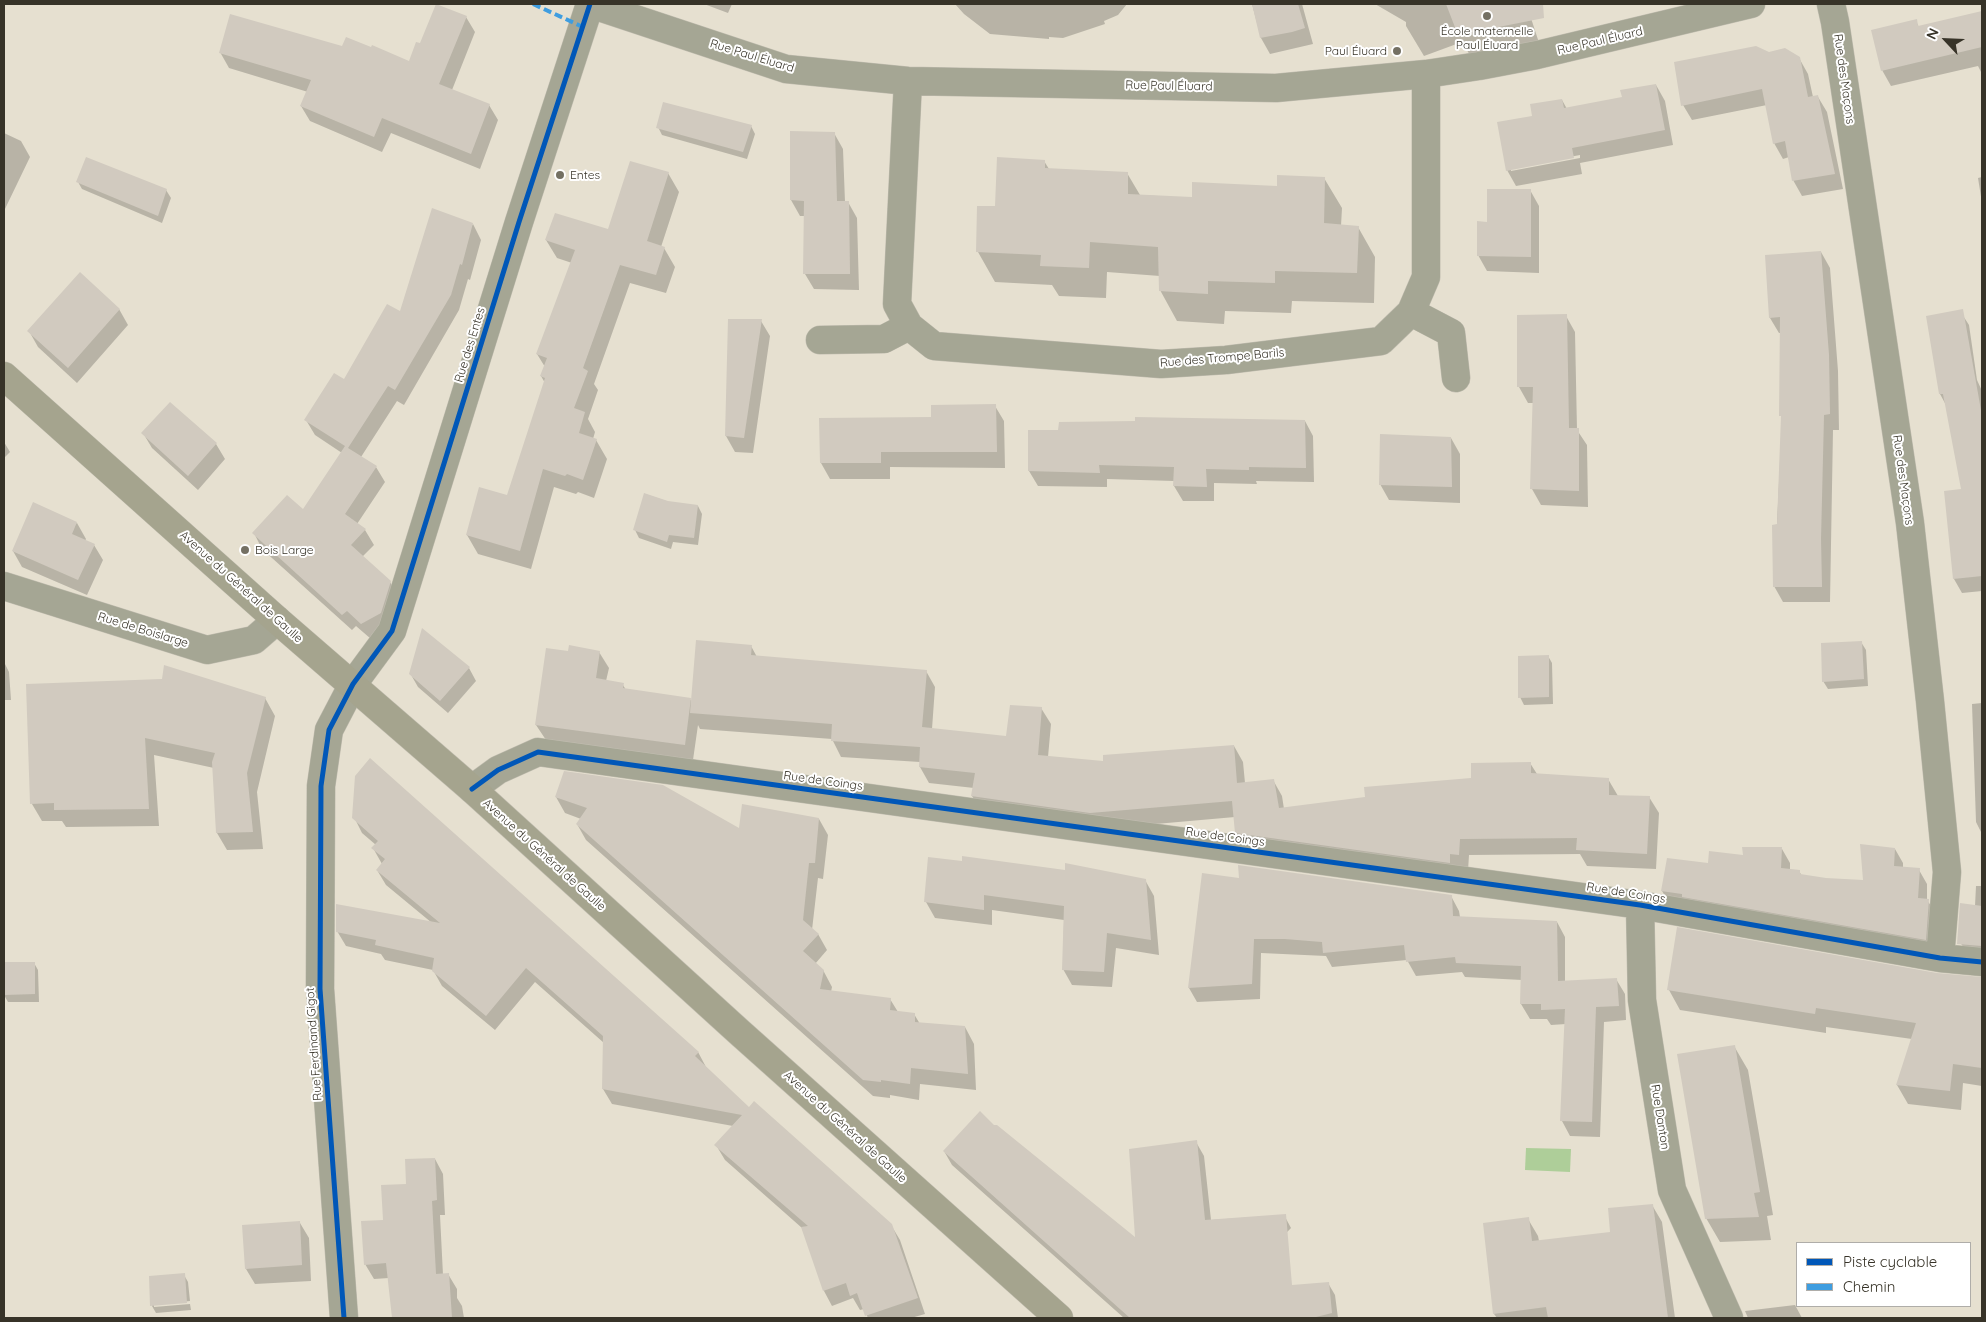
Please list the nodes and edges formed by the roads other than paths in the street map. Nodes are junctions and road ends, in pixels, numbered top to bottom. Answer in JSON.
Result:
{"nodes":[{"id":1,"x":590,"y":4,"type":"edge"},
{"id":2,"x":1751,"y":4,"type":"edge"},
{"id":3,"x":1831,"y":4,"type":"edge"},
{"id":4,"x":1426,"y":74,"type":"junction"},
{"id":5,"x":908,"y":81,"type":"junction"},
{"id":6,"x":1411,"y":312,"type":"junction"},
{"id":7,"x":909,"y":326,"type":"junction"},
{"id":8,"x":820,"y":340,"type":"dead end"},
{"id":9,"x":4,"y":376,"type":"edge"},
{"id":10,"x":1456,"y":378,"type":"dead end"},
{"id":11,"x":4,"y":586,"type":"edge"},
{"id":12,"x":277,"y":620,"type":"junction"},
{"id":13,"x":353,"y":684,"type":"junction"},
{"id":14,"x":472,"y":789,"type":"junction"},
{"id":15,"x":1640,"y":905,"type":"junction"},
{"id":16,"x":1940,"y":958,"type":"junction"},
{"id":17,"x":1982,"y":962,"type":"edge"},
{"id":18,"x":344,"y":1318,"type":"edge"},
{"id":19,"x":1059,"y":1318,"type":"edge"},
{"id":20,"x":1729,"y":1318,"type":"edge"}],
"edges":[{"from":1,"to":5,"type":"street","name":"Rue Paul Éluard"},
{"from":1,"to":13,"type":"street","name":"Rue des Entes"},
{"from":2,"to":4,"type":"street","name":"Rue Paul Éluard"},
{"from":3,"to":16,"type":"street","name":"Rue des Maçons"},
{"from":4,"to":5,"type":"street","name":"Rue Paul Éluard"},
{"from":4,"to":6,"type":"street","name":"Rue des Trompe Barils"},
{"from":5,"to":7,"type":"street","name":"Rue des Trompe Barils"},
{"from":6,"to":7,"type":"street","name":"Rue des Trompe Barils"},
{"from":6,"to":10,"type":"street"},
{"from":7,"to":8,"type":"street"},
{"from":9,"to":12,"type":"main road","name":"Avenue du Général de Gaulle"},
{"from":11,"to":12,"type":"street","name":"Rue de Boislarge"},
{"from":12,"to":13,"type":"main road","name":"Avenue du Général de Gaulle"},
{"from":13,"to":14,"type":"main road","name":"Avenue du Général de Gaulle"},
{"from":13,"to":18,"type":"street","name":"Rue Ferdinand Gigot"},
{"from":14,"to":15,"type":"street","name":"Rue de Coings"},
{"from":14,"to":19,"type":"main road","name":"Avenue du Général de Gaulle"},
{"from":15,"to":16,"type":"street","name":"Rue de Coings"},
{"from":15,"to":20,"type":"street","name":"Rue Danton"},
{"from":16,"to":17,"type":"street","name":"Rue de Coings"}]}
